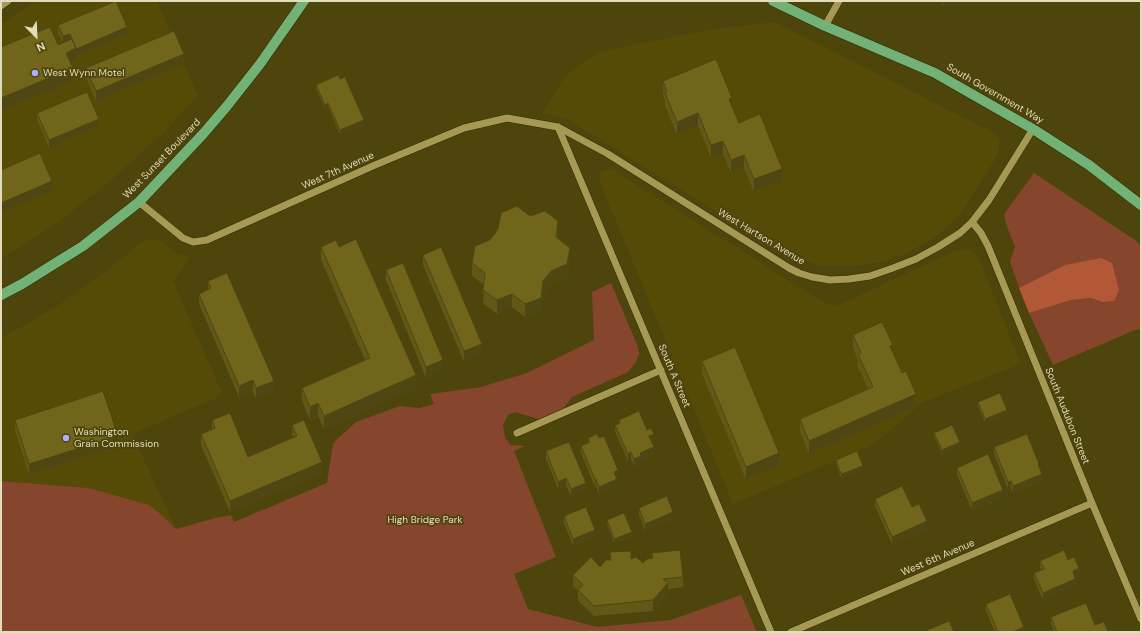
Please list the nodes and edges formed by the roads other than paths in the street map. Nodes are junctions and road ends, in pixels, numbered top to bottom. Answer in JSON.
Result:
{"nodes":[{"id":1,"x":8,"y":1,"type":"edge"},
{"id":2,"x":304,"y":1,"type":"edge"},
{"id":3,"x":774,"y":1,"type":"edge"},
{"id":4,"x":839,"y":1,"type":"edge"},
{"id":5,"x":1,"y":6,"type":"edge"},
{"id":6,"x":825,"y":26,"type":"junction"},
{"id":7,"x":558,"y":127,"type":"junction"},
{"id":8,"x":1033,"y":129,"type":"junction"},
{"id":9,"x":139,"y":202,"type":"junction"},
{"id":10,"x":1141,"y":204,"type":"edge"},
{"id":11,"x":972,"y":222,"type":"junction"},
{"id":12,"x":1,"y":296,"type":"edge"},
{"id":13,"x":661,"y":370,"type":"junction"},
{"id":14,"x":517,"y":433,"type":"dead end"},
{"id":15,"x":1092,"y":503,"type":"junction"},
{"id":16,"x":1141,"y":619,"type":"edge"},
{"id":17,"x":771,"y":632,"type":"edge"},
{"id":18,"x":791,"y":632,"type":"edge"}],
"edges":[{"from":1,"to":5,"type":"street"},
{"from":2,"to":9,"type":"main road","name":"West Sunset Boulevard"},
{"from":3,"to":6,"type":"main road","name":"South Government Way"},
{"from":4,"to":6,"type":"street"},
{"from":6,"to":8,"type":"main road","name":"South Government Way"},
{"from":7,"to":9,"type":"street","name":"West 7th Avenue"},
{"from":7,"to":11,"type":"street","name":"West Hartson Avenue"},
{"from":7,"to":13,"type":"street","name":"South A Street"},
{"from":8,"to":10,"type":"main road","name":"South Government Way"},
{"from":8,"to":11,"type":"street","name":"West Hartson Avenue"},
{"from":9,"to":12,"type":"main road","name":"West Sunset Boulevard"},
{"from":11,"to":15,"type":"street","name":"South Audubon Street"},
{"from":13,"to":14,"type":"street"},
{"from":13,"to":17,"type":"street","name":"South A Street"},
{"from":15,"to":16,"type":"street","name":"South Audubon Street"},
{"from":15,"to":18,"type":"street","name":"West 6th Avenue"}]}
